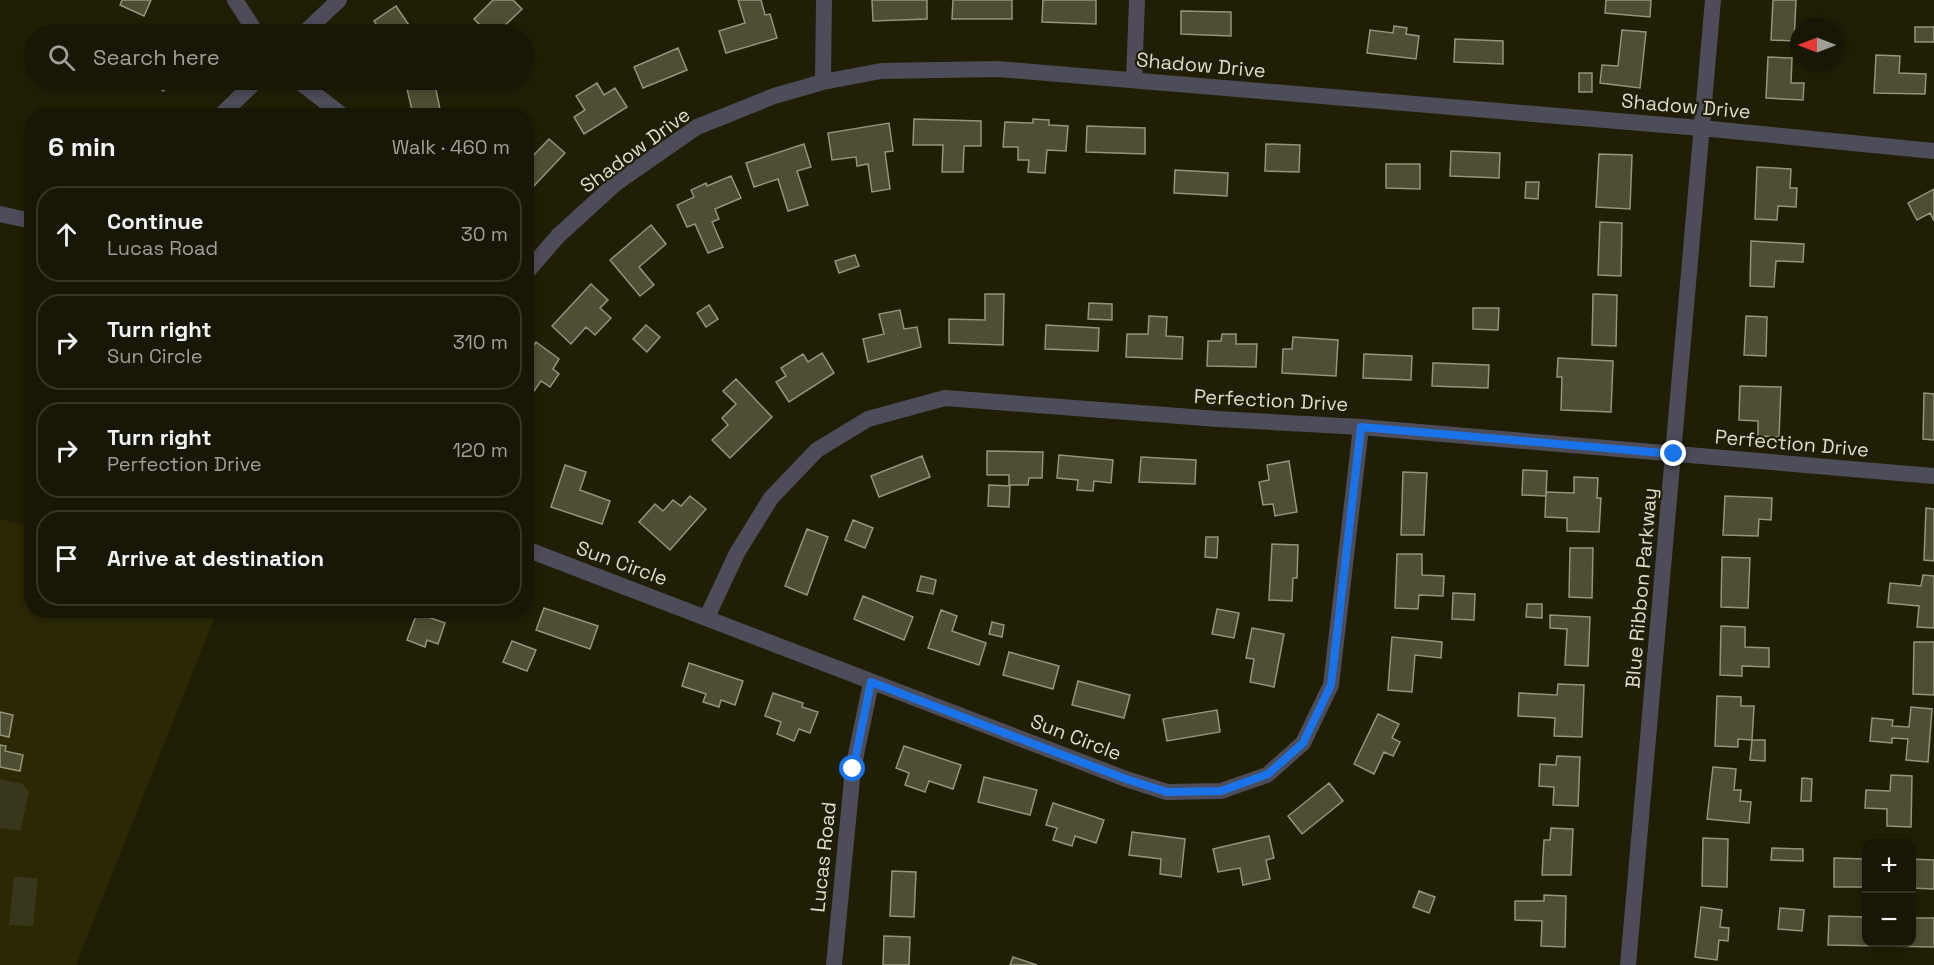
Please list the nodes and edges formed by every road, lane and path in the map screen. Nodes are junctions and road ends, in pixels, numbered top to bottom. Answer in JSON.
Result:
{"nodes":[{"id":1,"x":235,"y":0,"type":"edge"},
{"id":2,"x":339,"y":0,"type":"edge"},
{"id":3,"x":824,"y":0,"type":"edge"},
{"id":4,"x":1137,"y":0,"type":"edge"},
{"id":5,"x":1713,"y":0,"type":"edge"},
{"id":6,"x":251,"y":24,"type":"edge"},
{"id":7,"x":314,"y":24,"type":"edge"},
{"id":8,"x":1134,"y":80,"type":"junction"},
{"id":9,"x":822,"y":81,"type":"junction"},
{"id":10,"x":247,"y":90,"type":"edge"},
{"id":11,"x":310,"y":90,"type":"edge"},
{"id":12,"x":228,"y":108,"type":"edge"},
{"id":13,"x":333,"y":108,"type":"edge"},
{"id":14,"x":1701,"y":128,"type":"junction"},
{"id":15,"x":1934,"y":151,"type":"edge"},
{"id":16,"x":0,"y":214,"type":"edge"},
{"id":17,"x":24,"y":219,"type":"edge"},
{"id":18,"x":534,"y":264,"type":"edge"},
{"id":19,"x":1361,"y":427,"type":"junction"},
{"id":20,"x":1674,"y":454,"type":"junction"},
{"id":21,"x":1934,"y":476,"type":"edge"},
{"id":22,"x":534,"y":552,"type":"edge"},
{"id":23,"x":707,"y":617,"type":"junction"},
{"id":24,"x":871,"y":682,"type":"junction"},
{"id":25,"x":834,"y":965,"type":"edge"},
{"id":26,"x":1629,"y":965,"type":"edge"}],
"edges":[{"from":1,"to":6,"type":"street"},
{"from":2,"to":7,"type":"street"},
{"from":3,"to":9,"type":"street"},
{"from":4,"to":8,"type":"street"},
{"from":5,"to":14,"type":"street","name":"Blue Ribbon Parkway"},
{"from":8,"to":9,"type":"street","name":"Shadow Drive"},
{"from":8,"to":14,"type":"street","name":"Shadow Drive"},
{"from":9,"to":18,"type":"street","name":"Shadow Drive"},
{"from":10,"to":12,"type":"street"},
{"from":11,"to":13,"type":"street"},
{"from":14,"to":15,"type":"street","name":"Shadow Drive"},
{"from":14,"to":20,"type":"street","name":"Blue Ribbon Parkway"},
{"from":16,"to":17,"type":"street"},
{"from":19,"to":20,"type":"street","name":"Perfection Drive"},
{"from":19,"to":23,"type":"street","name":"Perfection Drive"},
{"from":19,"to":24,"type":"street","name":"Sun Circle"},
{"from":20,"to":21,"type":"street","name":"Perfection Drive"},
{"from":20,"to":26,"type":"street","name":"Blue Ribbon Parkway"},
{"from":22,"to":23,"type":"street","name":"Sun Circle"},
{"from":23,"to":24,"type":"street","name":"Sun Circle"},
{"from":24,"to":25,"type":"street","name":"Lucas Road"}]}
